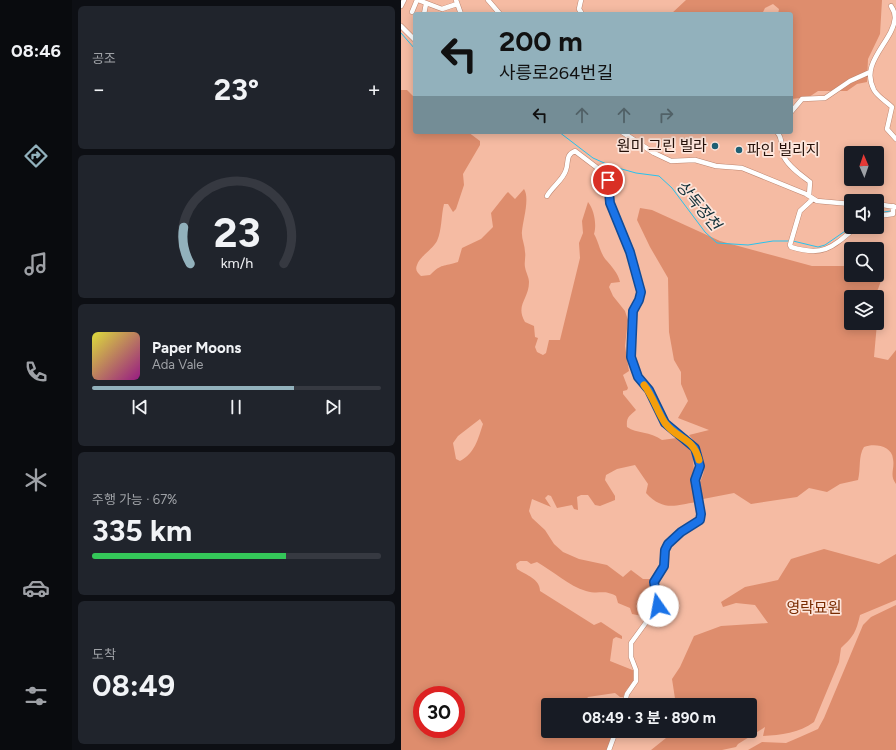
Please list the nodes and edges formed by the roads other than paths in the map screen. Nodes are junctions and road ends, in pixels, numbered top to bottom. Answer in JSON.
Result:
{"nodes":[{"id":1,"x":404,"y":0,"type":"edge"},
{"id":2,"x":418,"y":0,"type":"edge"},
{"id":3,"x":488,"y":0,"type":"edge"},
{"id":4,"x":581,"y":0,"type":"edge"},
{"id":5,"x":457,"y":2,"type":"edge"},
{"id":6,"x":426,"y":4,"type":"junction"},
{"id":7,"x":401,"y":6,"type":"edge"},
{"id":8,"x":891,"y":6,"type":"dead end"},
{"id":9,"x":412,"y":12,"type":"dead end"},
{"id":10,"x":424,"y":12,"type":"edge"},
{"id":11,"x":442,"y":12,"type":"edge"},
{"id":12,"x":460,"y":12,"type":"edge"},
{"id":13,"x":498,"y":12,"type":"edge"},
{"id":14,"x":581,"y":12,"type":"edge"},
{"id":15,"x":401,"y":26,"type":"edge"},
{"id":16,"x":413,"y":38,"type":"edge"},
{"id":17,"x":870,"y":72,"type":"junction"},
{"id":18,"x":894,"y":106,"type":"edge"},
{"id":19,"x":793,"y":110,"type":"edge"},
{"id":20,"x":625,"y":134,"type":"edge"},
{"id":21,"x":780,"y":134,"type":"edge"},
{"id":22,"x":896,"y":139,"type":"edge"},
{"id":23,"x":547,"y":196,"type":"dead end"},
{"id":24,"x":811,"y":198,"type":"junction"},
{"id":25,"x":844,"y":204,"type":"edge"},
{"id":26,"x":884,"y":206,"type":"edge"},
{"id":27,"x":894,"y":209,"type":"edge"},
{"id":28,"x":884,"y":213,"type":"edge"},
{"id":29,"x":846,"y":234,"type":"edge"},
{"id":30,"x":626,"y":698,"type":"edge"},
{"id":31,"x":613,"y":738,"type":"edge"},
{"id":32,"x":609,"y":750,"type":"edge"}],
"edges":[{"from":1,"to":7,"type":"street"},
{"from":2,"to":6,"type":"street"},
{"from":2,"to":9,"type":"street"},
{"from":3,"to":13,"type":"street"},
{"from":4,"to":14,"type":"street"},
{"from":5,"to":11,"type":"street"},
{"from":5,"to":12,"type":"street"},
{"from":6,"to":10,"type":"street"},
{"from":6,"to":11,"type":"street"},
{"from":8,"to":17,"type":"street"},
{"from":15,"to":16,"type":"street"},
{"from":17,"to":18,"type":"street"},
{"from":17,"to":19,"type":"street"},
{"from":18,"to":22,"type":"street"},
{"from":20,"to":24,"type":"street"},
{"from":21,"to":24,"type":"street"},
{"from":23,"to":30,"type":"street"},
{"from":24,"to":25,"type":"street"},
{"from":24,"to":29,"type":"street"},
{"from":26,"to":27,"type":"street"},
{"from":27,"to":28,"type":"street"},
{"from":31,"to":32,"type":"street"}]}
